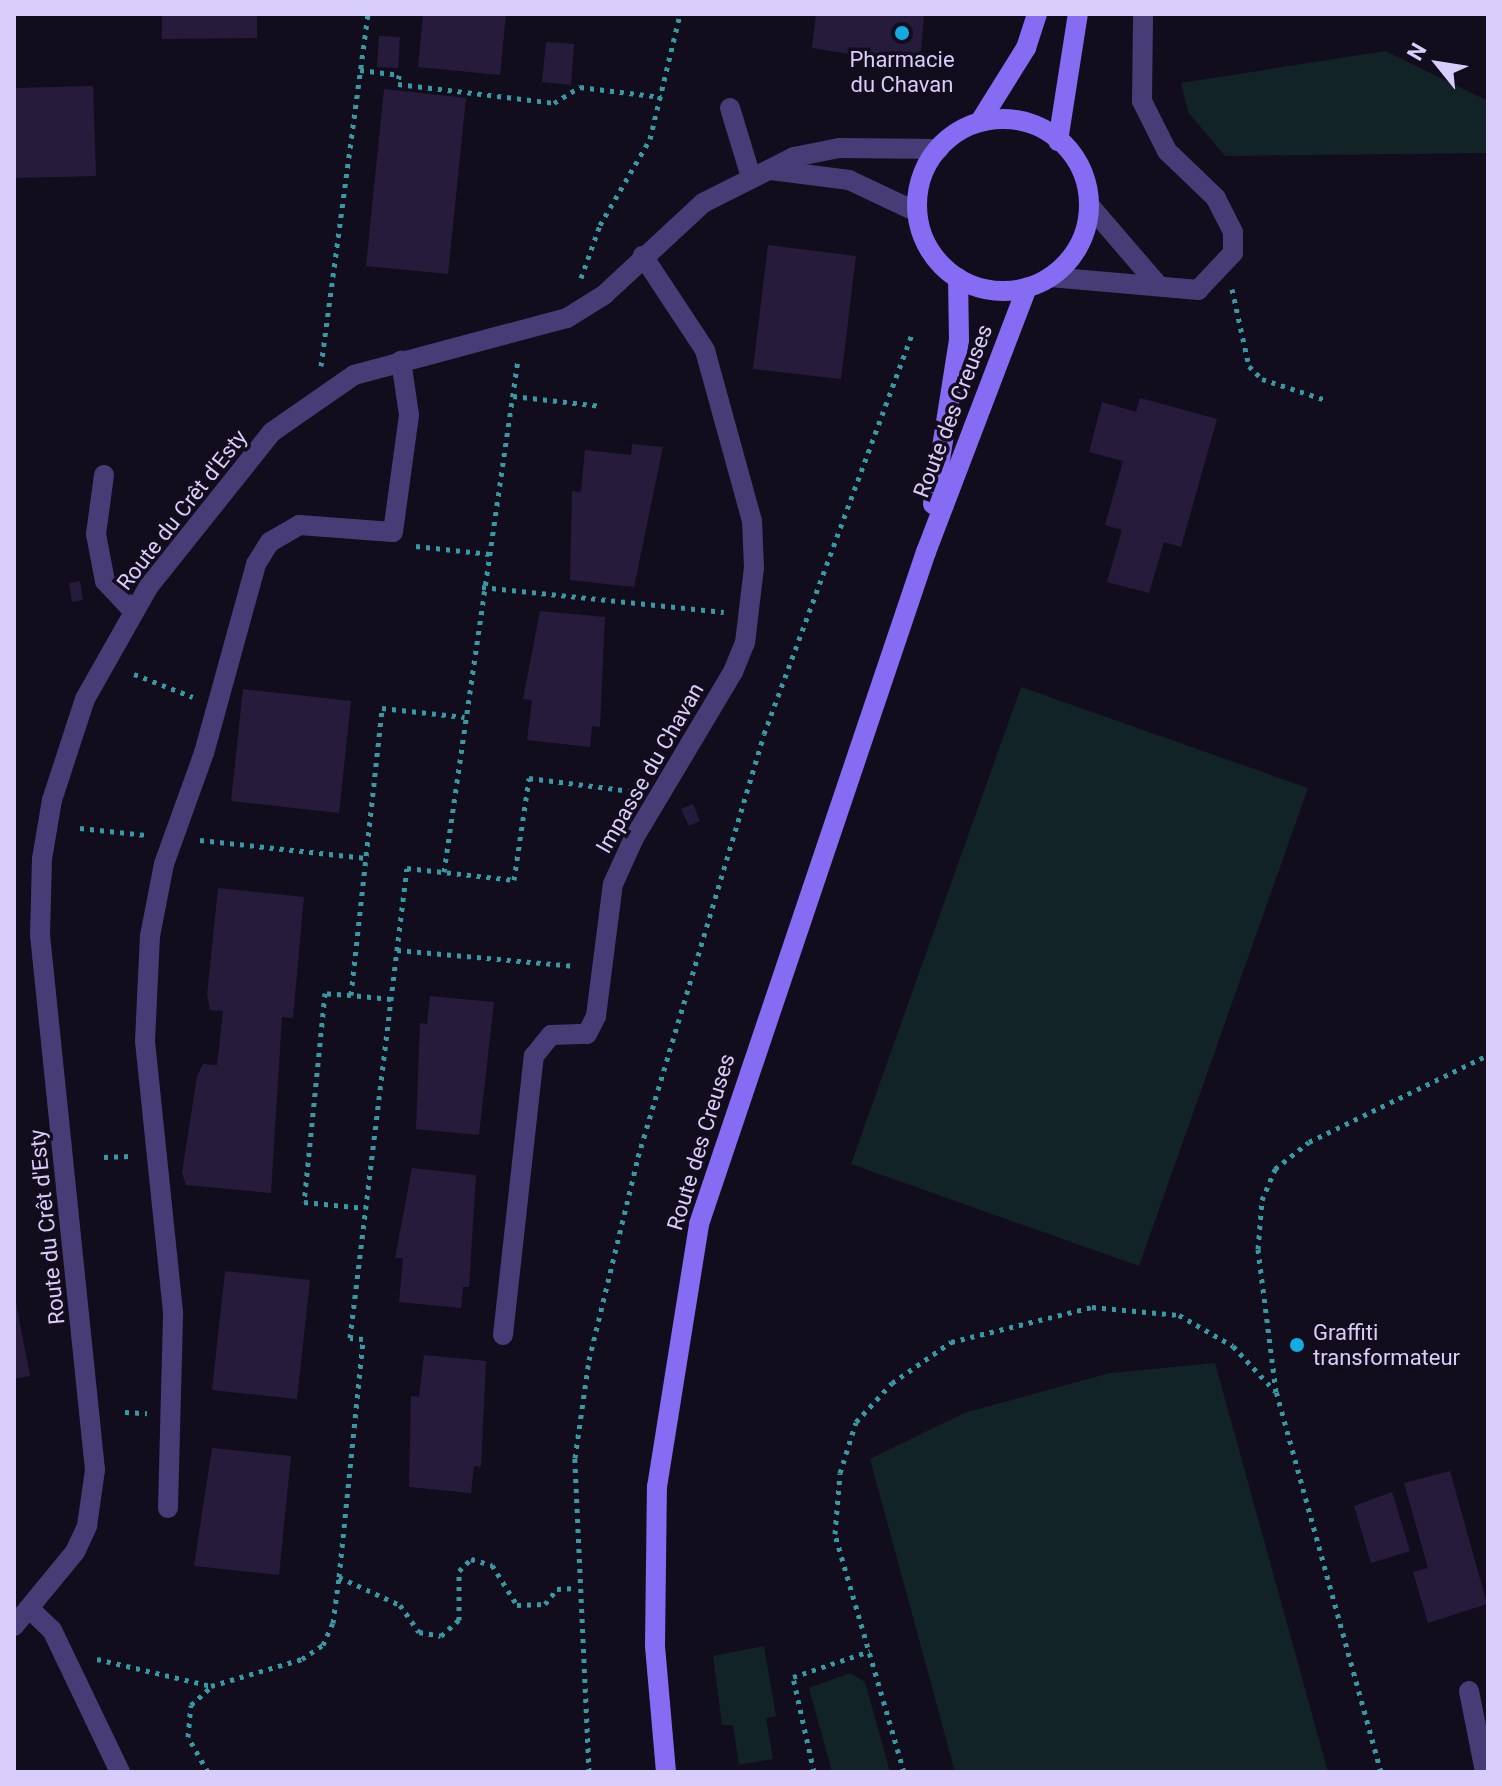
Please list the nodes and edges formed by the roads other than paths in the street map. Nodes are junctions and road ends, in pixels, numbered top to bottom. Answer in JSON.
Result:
{"nodes":[{"id":1,"x":1037,"y":14,"type":"edge"},
{"id":2,"x":1078,"y":14,"type":"edge"},
{"id":3,"x":1143,"y":14,"type":"edge"},
{"id":4,"x":730,"y":108,"type":"dead end"},
{"id":5,"x":981,"y":120,"type":"junction"},
{"id":6,"x":1058,"y":141,"type":"junction"},
{"id":7,"x":939,"y":149,"type":"junction"},
{"id":8,"x":771,"y":170,"type":"junction"},
{"id":9,"x":751,"y":177,"type":"junction"},
{"id":10,"x":1090,"y":206,"type":"junction"},
{"id":11,"x":917,"y":212,"type":"junction"},
{"id":12,"x":643,"y":256,"type":"junction"},
{"id":13,"x":1050,"y":277,"type":"junction"},
{"id":14,"x":958,"y":278,"type":"junction"},
{"id":15,"x":1158,"y":285,"type":"junction"},
{"id":16,"x":1027,"y":288,"type":"junction"},
{"id":17,"x":401,"y":361,"type":"junction"},
{"id":18,"x":104,"y":475,"type":"dead end"},
{"id":19,"x":926,"y":552,"type":"junction"},
{"id":20,"x":134,"y":612,"type":"junction"},
{"id":21,"x":503,"y":1335,"type":"dead end"},
{"id":22,"x":168,"y":1508,"type":"dead end"},
{"id":23,"x":32,"y":1611,"type":"junction"},
{"id":24,"x":14,"y":1626,"type":"edge"},
{"id":25,"x":1469,"y":1691,"type":"dead end"},
{"id":26,"x":120,"y":1772,"type":"edge"},
{"id":27,"x":666,"y":1772,"type":"edge"},
{"id":28,"x":1485,"y":1772,"type":"edge"}],
"edges":[{"from":1,"to":5,"type":"main road"},
{"from":2,"to":6,"type":"main road"},
{"from":3,"to":15,"type":"street"},
{"from":4,"to":9,"type":"street"},
{"from":5,"to":6,"type":"main road"},
{"from":5,"to":7,"type":"main road"},
{"from":6,"to":10,"type":"main road"},
{"from":7,"to":8,"type":"street","name":"Route du Crêt d'Esty"},
{"from":7,"to":11,"type":"main road"},
{"from":8,"to":9,"type":"street","name":"Route du Crêt d'Esty"},
{"from":8,"to":11,"type":"street","name":"Route du Crêt d'Esty"},
{"from":9,"to":12,"type":"street","name":"Route du Crêt d'Esty"},
{"from":10,"to":13,"type":"main road"},
{"from":10,"to":15,"type":"street"},
{"from":11,"to":14,"type":"main road"},
{"from":12,"to":17,"type":"street","name":"Route du Crêt d'Esty"},
{"from":12,"to":21,"type":"street","name":"Impasse du Chavan"},
{"from":13,"to":15,"type":"street"},
{"from":13,"to":16,"type":"main road"},
{"from":14,"to":16,"type":"main road"},
{"from":14,"to":19,"type":"main road","name":"Route des Creuses"},
{"from":16,"to":19,"type":"main road","name":"Route des Creuses"},
{"from":17,"to":20,"type":"street","name":"Route du Crêt d'Esty"},
{"from":17,"to":22,"type":"street"},
{"from":18,"to":20,"type":"street"},
{"from":19,"to":27,"type":"main road","name":"Route des Creuses"},
{"from":20,"to":23,"type":"street","name":"Route du Crêt d'Esty"},
{"from":23,"to":24,"type":"street","name":"Route du Crêt d'Esty"},
{"from":23,"to":26,"type":"street"},
{"from":25,"to":28,"type":"street"}]}
